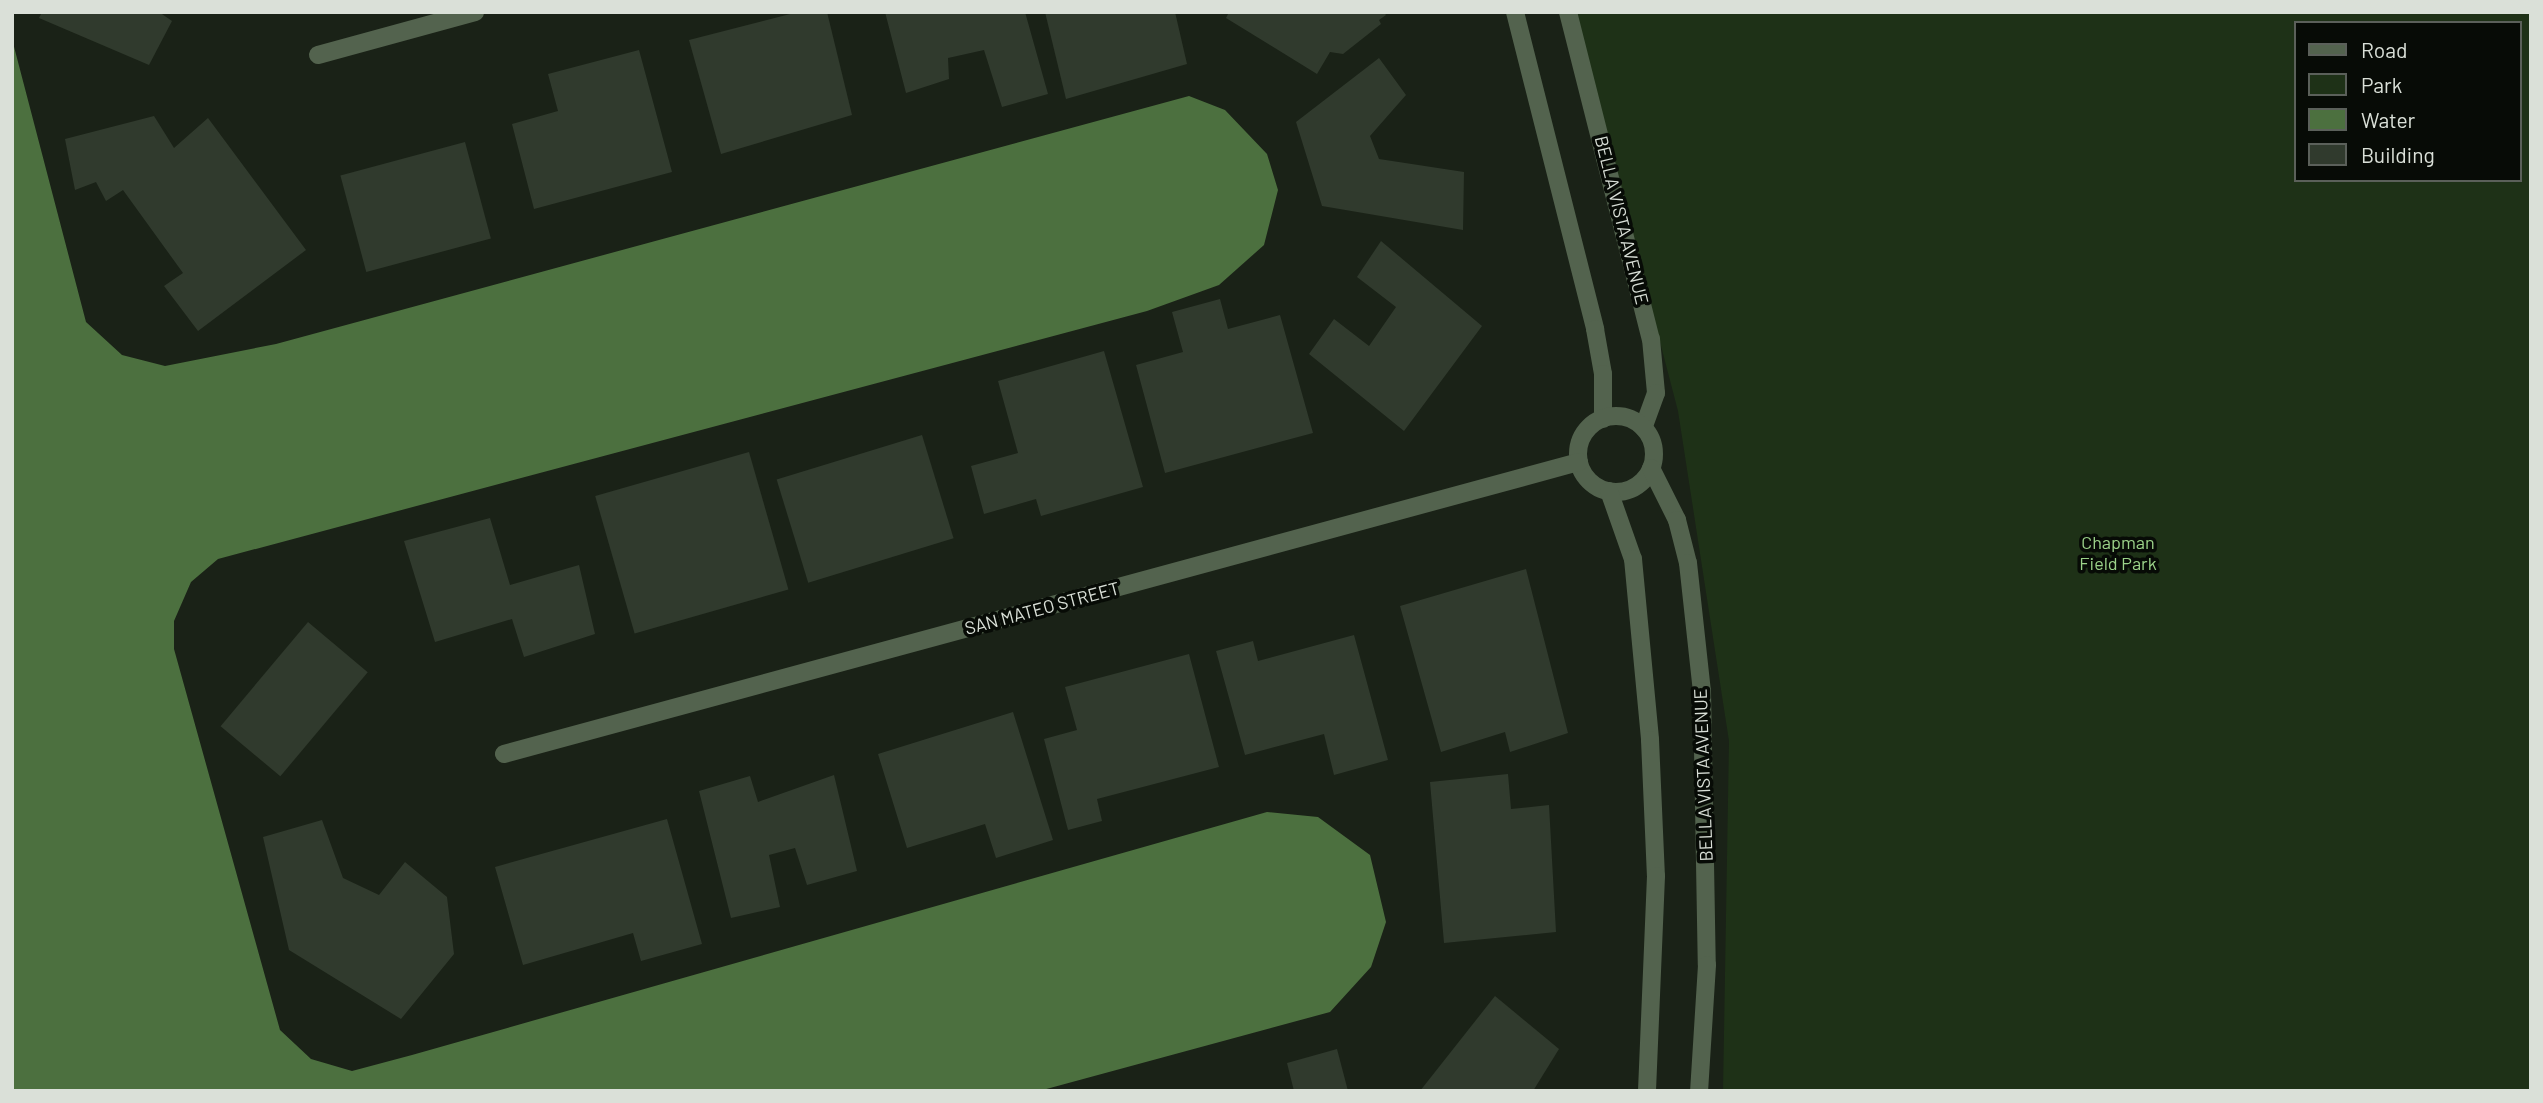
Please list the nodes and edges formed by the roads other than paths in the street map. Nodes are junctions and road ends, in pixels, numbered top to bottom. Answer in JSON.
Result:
{"nodes":[{"id":1,"x":475,"y":12,"type":"edge"},
{"id":2,"x":1515,"y":12,"type":"edge"},
{"id":3,"x":1568,"y":12,"type":"edge"},
{"id":4,"x":318,"y":55,"type":"dead end"},
{"id":5,"x":1603,"y":419,"type":"junction"},
{"id":6,"x":1643,"y":428,"type":"junction"},
{"id":7,"x":1579,"y":462,"type":"junction"},
{"id":8,"x":1651,"y":468,"type":"junction"},
{"id":9,"x":1609,"y":491,"type":"junction"},
{"id":10,"x":504,"y":754,"type":"dead end"},
{"id":11,"x":1647,"y":1091,"type":"edge"},
{"id":12,"x":1699,"y":1091,"type":"edge"}],
"edges":[{"from":1,"to":4,"type":"street"},
{"from":2,"to":5,"type":"street"},
{"from":3,"to":6,"type":"street","name":"BELLA VISTA AVENUE"},
{"from":5,"to":6,"type":"street"},
{"from":5,"to":7,"type":"street"},
{"from":6,"to":8,"type":"street","name":"BELLA VISTA AVENUE"},
{"from":7,"to":9,"type":"street"},
{"from":7,"to":10,"type":"street","name":"SAN MATEO STREET"},
{"from":8,"to":9,"type":"street"},
{"from":8,"to":12,"type":"street","name":"BELLA VISTA AVENUE"},
{"from":9,"to":11,"type":"street"}]}
